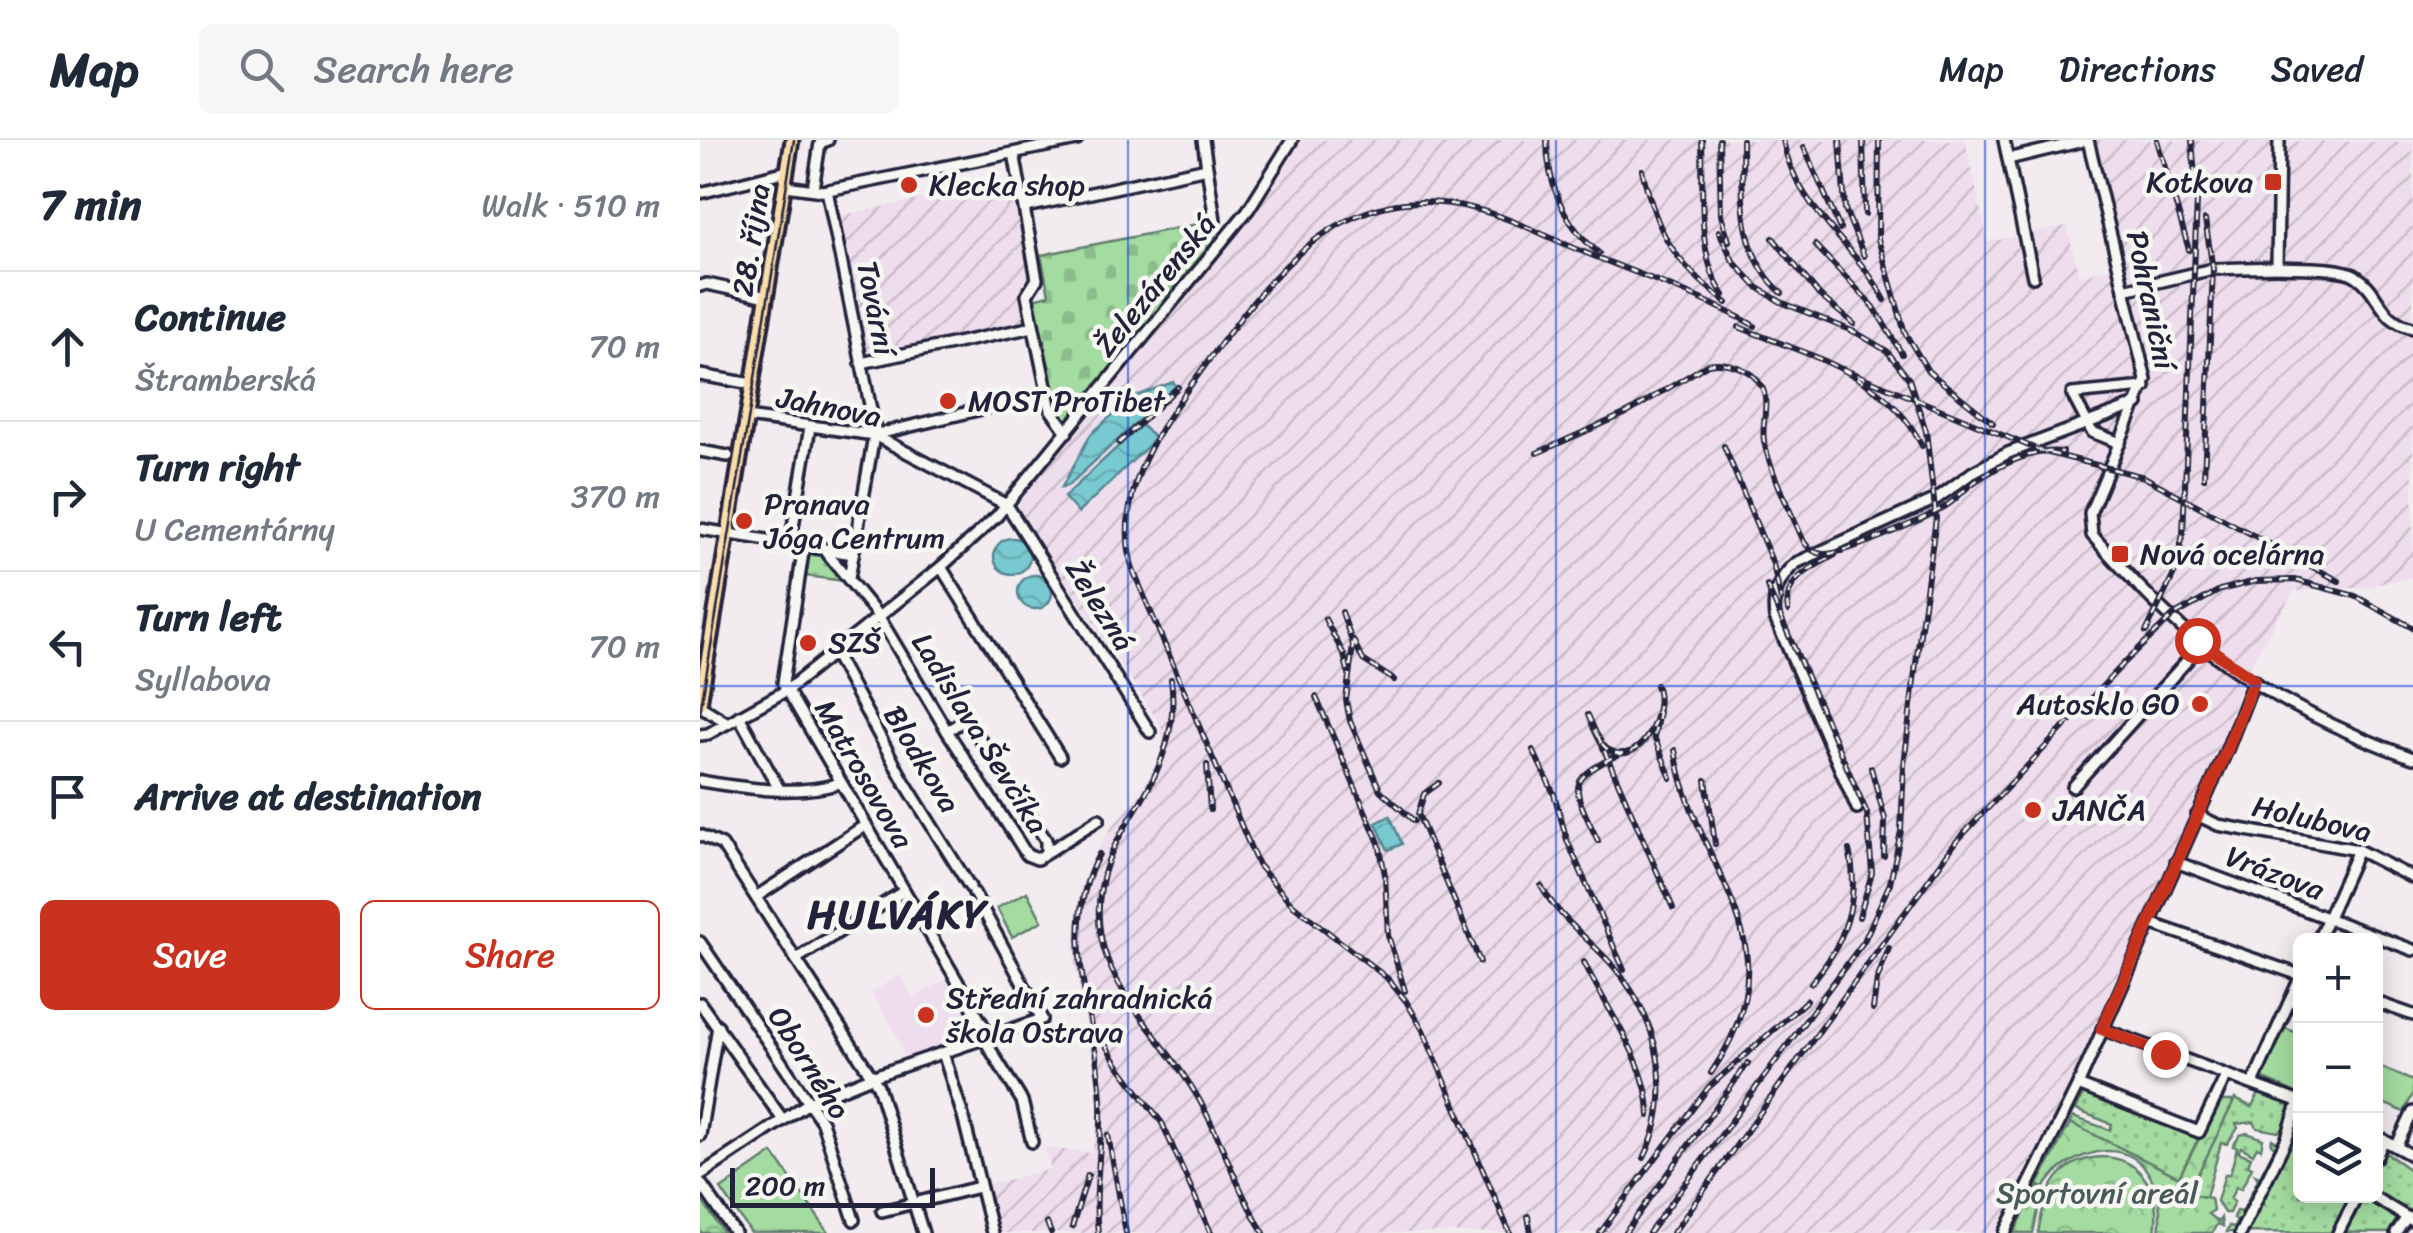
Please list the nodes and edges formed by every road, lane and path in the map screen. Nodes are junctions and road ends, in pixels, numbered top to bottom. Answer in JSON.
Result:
{"nodes":[{"id":1,"x":792,"y":140,"type":"edge"},
{"id":2,"x":828,"y":140,"type":"edge"},
{"id":3,"x":1077,"y":140,"type":"edge"},
{"id":4,"x":1203,"y":140,"type":"edge"},
{"id":5,"x":1292,"y":140,"type":"edge"},
{"id":6,"x":2004,"y":140,"type":"edge"},
{"id":7,"x":2088,"y":140,"type":"edge"},
{"id":8,"x":2279,"y":140,"type":"edge"},
{"id":9,"x":1014,"y":153,"type":"junction"},
{"id":10,"x":2008,"y":159,"type":"junction"},
{"id":11,"x":1207,"y":168,"type":"junction"},
{"id":12,"x":787,"y":171,"type":"junction"},
{"id":13,"x":785,"y":186,"type":"junction"},
{"id":14,"x":812,"y":189,"type":"junction"},
{"id":15,"x":827,"y":190,"type":"junction"},
{"id":16,"x":700,"y":194,"type":"edge"},
{"id":17,"x":1026,"y":207,"type":"junction"},
{"id":18,"x":1215,"y":220,"type":"dead end"},
{"id":19,"x":2277,"y":267,"type":"junction"},
{"id":20,"x":2033,"y":277,"type":"dead end"},
{"id":21,"x":700,"y":286,"type":"edge"},
{"id":22,"x":2124,"y":290,"type":"junction"},
{"id":23,"x":767,"y":297,"type":"junction"},
{"id":24,"x":1034,"y":327,"type":"junction"},
{"id":25,"x":2413,"y":328,"type":"edge"},
{"id":26,"x":861,"y":363,"type":"junction"},
{"id":27,"x":700,"y":374,"type":"edge"},
{"id":28,"x":752,"y":384,"type":"junction"},
{"id":29,"x":2145,"y":387,"type":"junction"},
{"id":30,"x":1048,"y":393,"type":"junction"},
{"id":31,"x":2138,"y":404,"type":"junction"},
{"id":32,"x":747,"y":417,"type":"junction"},
{"id":33,"x":2086,"y":424,"type":"junction"},
{"id":34,"x":810,"y":427,"type":"junction"},
{"id":35,"x":1066,"y":432,"type":"junction"},
{"id":36,"x":874,"y":436,"type":"junction"},
{"id":37,"x":2120,"y":443,"type":"junction"},
{"id":38,"x":700,"y":451,"type":"edge"},
{"id":39,"x":728,"y":456,"type":"dead end"},
{"id":40,"x":1007,"y":505,"type":"junction"},
{"id":41,"x":700,"y":529,"type":"edge"},
{"id":42,"x":728,"y":533,"type":"junction"},
{"id":43,"x":790,"y":544,"type":"junction"},
{"id":44,"x":804,"y":546,"type":"junction"},
{"id":45,"x":824,"y":548,"type":"junction"},
{"id":46,"x":853,"y":554,"type":"junction"},
{"id":47,"x":941,"y":567,"type":"junction"},
{"id":48,"x":849,"y":578,"type":"junction"},
{"id":49,"x":878,"y":617,"type":"junction"},
{"id":50,"x":2202,"y":644,"type":"junction"},
{"id":51,"x":834,"y":654,"type":"junction"},
{"id":52,"x":2254,"y":680,"type":"junction"},
{"id":53,"x":786,"y":690,"type":"junction"},
{"id":54,"x":700,"y":705,"type":"edge"},
{"id":55,"x":739,"y":716,"type":"junction"},
{"id":56,"x":728,"y":722,"type":"junction"},
{"id":57,"x":946,"y":731,"type":"junction"},
{"id":58,"x":1150,"y":732,"type":"dead end"},
{"id":59,"x":700,"y":734,"type":"edge"},
{"id":60,"x":1060,"y":757,"type":"dead end"},
{"id":61,"x":2413,"y":758,"type":"edge"},
{"id":62,"x":701,"y":781,"type":"edge"},
{"id":63,"x":1008,"y":782,"type":"junction"},
{"id":64,"x":840,"y":783,"type":"junction"},
{"id":65,"x":2074,"y":787,"type":"dead end"},
{"id":66,"x":780,"y":789,"type":"junction"},
{"id":67,"x":988,"y":794,"type":"junction"},
{"id":68,"x":1858,"y":808,"type":"dead end"},
{"id":69,"x":2197,"y":815,"type":"junction"},
{"id":70,"x":1099,"y":819,"type":"dead end"},
{"id":71,"x":864,"y":826,"type":"junction"},
{"id":72,"x":700,"y":835,"type":"edge"},
{"id":73,"x":2358,"y":850,"type":"junction"},
{"id":74,"x":1046,"y":852,"type":"junction"},
{"id":75,"x":2176,"y":862,"type":"junction"},
{"id":76,"x":2413,"y":878,"type":"edge"},
{"id":77,"x":904,"y":891,"type":"junction"},
{"id":78,"x":756,"y":898,"type":"junction"},
{"id":79,"x":2327,"y":919,"type":"junction"},
{"id":80,"x":2150,"y":923,"type":"junction"},
{"id":81,"x":2321,"y":933,"type":"edge"},
{"id":82,"x":700,"y":942,"type":"edge"},
{"id":83,"x":2413,"y":950,"type":"edge"},
{"id":84,"x":796,"y":960,"type":"junction"},
{"id":85,"x":2293,"y":974,"type":"edge"},
{"id":86,"x":2293,"y":993,"type":"edge"},
{"id":87,"x":701,"y":1002,"type":"edge"},
{"id":88,"x":2383,"y":1004,"type":"edge"},
{"id":89,"x":2413,"y":1015,"type":"edge"},
{"id":90,"x":718,"y":1026,"type":"junction"},
{"id":91,"x":2102,"y":1029,"type":"junction"},
{"id":92,"x":987,"y":1038,"type":"junction"},
{"id":93,"x":942,"y":1053,"type":"junction"},
{"id":94,"x":2226,"y":1076,"type":"junction"},
{"id":95,"x":872,"y":1077,"type":"junction"},
{"id":96,"x":2253,"y":1082,"type":"junction"},
{"id":97,"x":2078,"y":1085,"type":"junction"},
{"id":98,"x":2293,"y":1098,"type":"edge"},
{"id":99,"x":810,"y":1102,"type":"junction"},
{"id":100,"x":2413,"y":1112,"type":"edge"},
{"id":101,"x":2296,"y":1113,"type":"edge"},
{"id":102,"x":784,"y":1120,"type":"junction"},
{"id":103,"x":700,"y":1135,"type":"edge"},
{"id":104,"x":2287,"y":1138,"type":"junction"},
{"id":105,"x":2383,"y":1139,"type":"edge"},
{"id":106,"x":2293,"y":1141,"type":"edge"},
{"id":107,"x":1032,"y":1142,"type":"dead end"},
{"id":108,"x":2397,"y":1146,"type":"junction"},
{"id":109,"x":2413,"y":1156,"type":"edge"},
{"id":110,"x":700,"y":1179,"type":"edge"},
{"id":111,"x":980,"y":1187,"type":"junction"},
{"id":112,"x":914,"y":1203,"type":"junction"},
{"id":113,"x":2353,"y":1203,"type":"edge"},
{"id":114,"x":2383,"y":1203,"type":"edge"},
{"id":115,"x":882,"y":1211,"type":"dead end"},
{"id":116,"x":2410,"y":1219,"type":"edge"},
{"id":117,"x":854,"y":1220,"type":"dead end"},
{"id":118,"x":2340,"y":1232,"type":"edge"},
{"id":119,"x":735,"y":1233,"type":"edge"},
{"id":120,"x":922,"y":1233,"type":"edge"},
{"id":121,"x":992,"y":1233,"type":"edge"},
{"id":122,"x":2005,"y":1233,"type":"edge"},
{"id":123,"x":2240,"y":1233,"type":"edge"},
{"id":124,"x":2396,"y":1233,"type":"edge"}],
"edges":[{"from":1,"to":12,"type":"main road","name":"28. října"},
{"from":2,"to":14,"type":"street"},
{"from":3,"to":9,"type":"street"},
{"from":4,"to":11,"type":"street"},
{"from":5,"to":35,"type":"street","name":"Železárenská"},
{"from":6,"to":10,"type":"street"},
{"from":7,"to":10,"type":"street"},
{"from":7,"to":22,"type":"street","name":"Pohraniční"},
{"from":8,"to":19,"type":"street"},
{"from":9,"to":15,"type":"street"},
{"from":9,"to":17,"type":"street"},
{"from":10,"to":20,"type":"street"},
{"from":11,"to":17,"type":"street"},
{"from":11,"to":18,"type":"street"},
{"from":12,"to":13,"type":"main road","name":"28. října"},
{"from":12,"to":16,"type":"street"},
{"from":13,"to":14,"type":"street"},
{"from":13,"to":23,"type":"main road","name":"28. října"},
{"from":14,"to":15,"type":"street"},
{"from":15,"to":26,"type":"street","name":"Tovární"},
{"from":17,"to":24,"type":"street"},
{"from":19,"to":22,"type":"street"},
{"from":19,"to":25,"type":"street"},
{"from":21,"to":23,"type":"street"},
{"from":22,"to":29,"type":"street","name":"Pohraniční"},
{"from":23,"to":28,"type":"main road","name":"28. října"},
{"from":24,"to":26,"type":"street"},
{"from":24,"to":30,"type":"street"},
{"from":26,"to":36,"type":"street","name":"Tovární"},
{"from":27,"to":28,"type":"street"},
{"from":28,"to":32,"type":"main road","name":"28. října"},
{"from":29,"to":31,"type":"street","name":"Pohraniční"},
{"from":29,"to":33,"type":"street"},
{"from":30,"to":35,"type":"street"},
{"from":30,"to":36,"type":"street"},
{"from":31,"to":33,"type":"street"},
{"from":31,"to":37,"type":"street","name":"Pohraniční"},
{"from":32,"to":34,"type":"street","name":"Jahnova"},
{"from":32,"to":42,"type":"main road","name":"28. října"},
{"from":33,"to":37,"type":"street"},
{"from":33,"to":68,"type":"street"},
{"from":34,"to":36,"type":"street","name":"Jahnova"},
{"from":34,"to":43,"type":"street"},
{"from":35,"to":40,"type":"street","name":"Železárenská"},
{"from":36,"to":40,"type":"street","name":"Jahnova"},
{"from":36,"to":46,"type":"street"},
{"from":37,"to":50,"type":"street","name":"Pohraniční"},
{"from":38,"to":39,"type":"street"},
{"from":40,"to":47,"type":"street","name":"Železárenská"},
{"from":40,"to":58,"type":"street","name":"Železná"},
{"from":41,"to":42,"type":"street"},
{"from":42,"to":43,"type":"street"},
{"from":42,"to":54,"type":"main road","name":"28. října"},
{"from":43,"to":44,"type":"street"},
{"from":44,"to":45,"type":"street"},
{"from":44,"to":53,"type":"street"},
{"from":45,"to":46,"type":"street"},
{"from":45,"to":48,"type":"street","name":"Ladislava Ševčíka"},
{"from":46,"to":48,"type":"street"},
{"from":47,"to":49,"type":"street","name":"Železárenská"},
{"from":47,"to":60,"type":"street"},
{"from":48,"to":49,"type":"street","name":"Ladislava Ševčíka"},
{"from":49,"to":51,"type":"street","name":"Železárenská"},
{"from":49,"to":57,"type":"street","name":"Ladislava Ševčíka"},
{"from":50,"to":52,"type":"street"},
{"from":50,"to":65,"type":"street"},
{"from":51,"to":53,"type":"street","name":"Železárenská"},
{"from":51,"to":92,"type":"street","name":"Blodkova"},
{"from":52,"to":61,"type":"street"},
{"from":52,"to":69,"type":"street"},
{"from":53,"to":55,"type":"street","name":"Železárenská"},
{"from":53,"to":64,"type":"street","name":"Matrosovova"},
{"from":54,"to":56,"type":"street"},
{"from":55,"to":56,"type":"street","name":"Železárenská"},
{"from":55,"to":66,"type":"street"},
{"from":56,"to":59,"type":"street","name":"Železárenská"},
{"from":57,"to":63,"type":"street"},
{"from":57,"to":67,"type":"street","name":"Ladislava Ševčíka"},
{"from":62,"to":66,"type":"street"},
{"from":63,"to":67,"type":"street"},
{"from":63,"to":74,"type":"street"},
{"from":64,"to":66,"type":"street"},
{"from":64,"to":71,"type":"street","name":"Matrosovova"},
{"from":67,"to":74,"type":"street","name":"Ladislava Ševčíka"},
{"from":69,"to":73,"type":"street","name":"Holubova"},
{"from":69,"to":75,"type":"street"},
{"from":70,"to":74,"type":"street","name":"Ladislava Ševčíka"},
{"from":71,"to":77,"type":"street","name":"Matrosovova"},
{"from":71,"to":78,"type":"street"},
{"from":72,"to":78,"type":"street"},
{"from":73,"to":76,"type":"street","name":"Holubova"},
{"from":73,"to":79,"type":"street"},
{"from":75,"to":79,"type":"street","name":"Vrázova"},
{"from":75,"to":80,"type":"street"},
{"from":77,"to":84,"type":"street"},
{"from":77,"to":92,"type":"street","name":"Matrosovova"},
{"from":78,"to":84,"type":"street"},
{"from":79,"to":81,"type":"street"},
{"from":79,"to":83,"type":"street","name":"Vrázova"},
{"from":80,"to":85,"type":"street"},
{"from":80,"to":91,"type":"street"},
{"from":82,"to":99,"type":"street","name":"Oborného"},
{"from":84,"to":95,"type":"street"},
{"from":86,"to":96,"type":"street"},
{"from":87,"to":90,"type":"street"},
{"from":88,"to":89,"type":"street"},
{"from":90,"to":102,"type":"street"},
{"from":90,"to":103,"type":"street"},
{"from":91,"to":94,"type":"street"},
{"from":91,"to":97,"type":"street"},
{"from":92,"to":93,"type":"street"},
{"from":92,"to":107,"type":"street","name":"Matrosovova"},
{"from":93,"to":95,"type":"street"},
{"from":93,"to":111,"type":"street"},
{"from":94,"to":96,"type":"street"},
{"from":94,"to":97,"type":"street"},
{"from":95,"to":99,"type":"street"},
{"from":95,"to":112,"type":"street"},
{"from":96,"to":98,"type":"street"},
{"from":97,"to":122,"type":"street"},
{"from":99,"to":102,"type":"street"},
{"from":99,"to":117,"type":"street","name":"Oborného"},
{"from":100,"to":108,"type":"street"},
{"from":101,"to":104,"type":"street"},
{"from":102,"to":110,"type":"street"},
{"from":104,"to":106,"type":"street"},
{"from":104,"to":123,"type":"street"},
{"from":105,"to":108,"type":"street"},
{"from":108,"to":109,"type":"street"},
{"from":110,"to":119,"type":"street"},
{"from":111,"to":112,"type":"street"},
{"from":111,"to":121,"type":"street"},
{"from":112,"to":115,"type":"street"},
{"from":112,"to":120,"type":"street"},
{"from":113,"to":118,"type":"street"},
{"from":114,"to":116,"type":"street"},
{"from":116,"to":124,"type":"street"}]}
